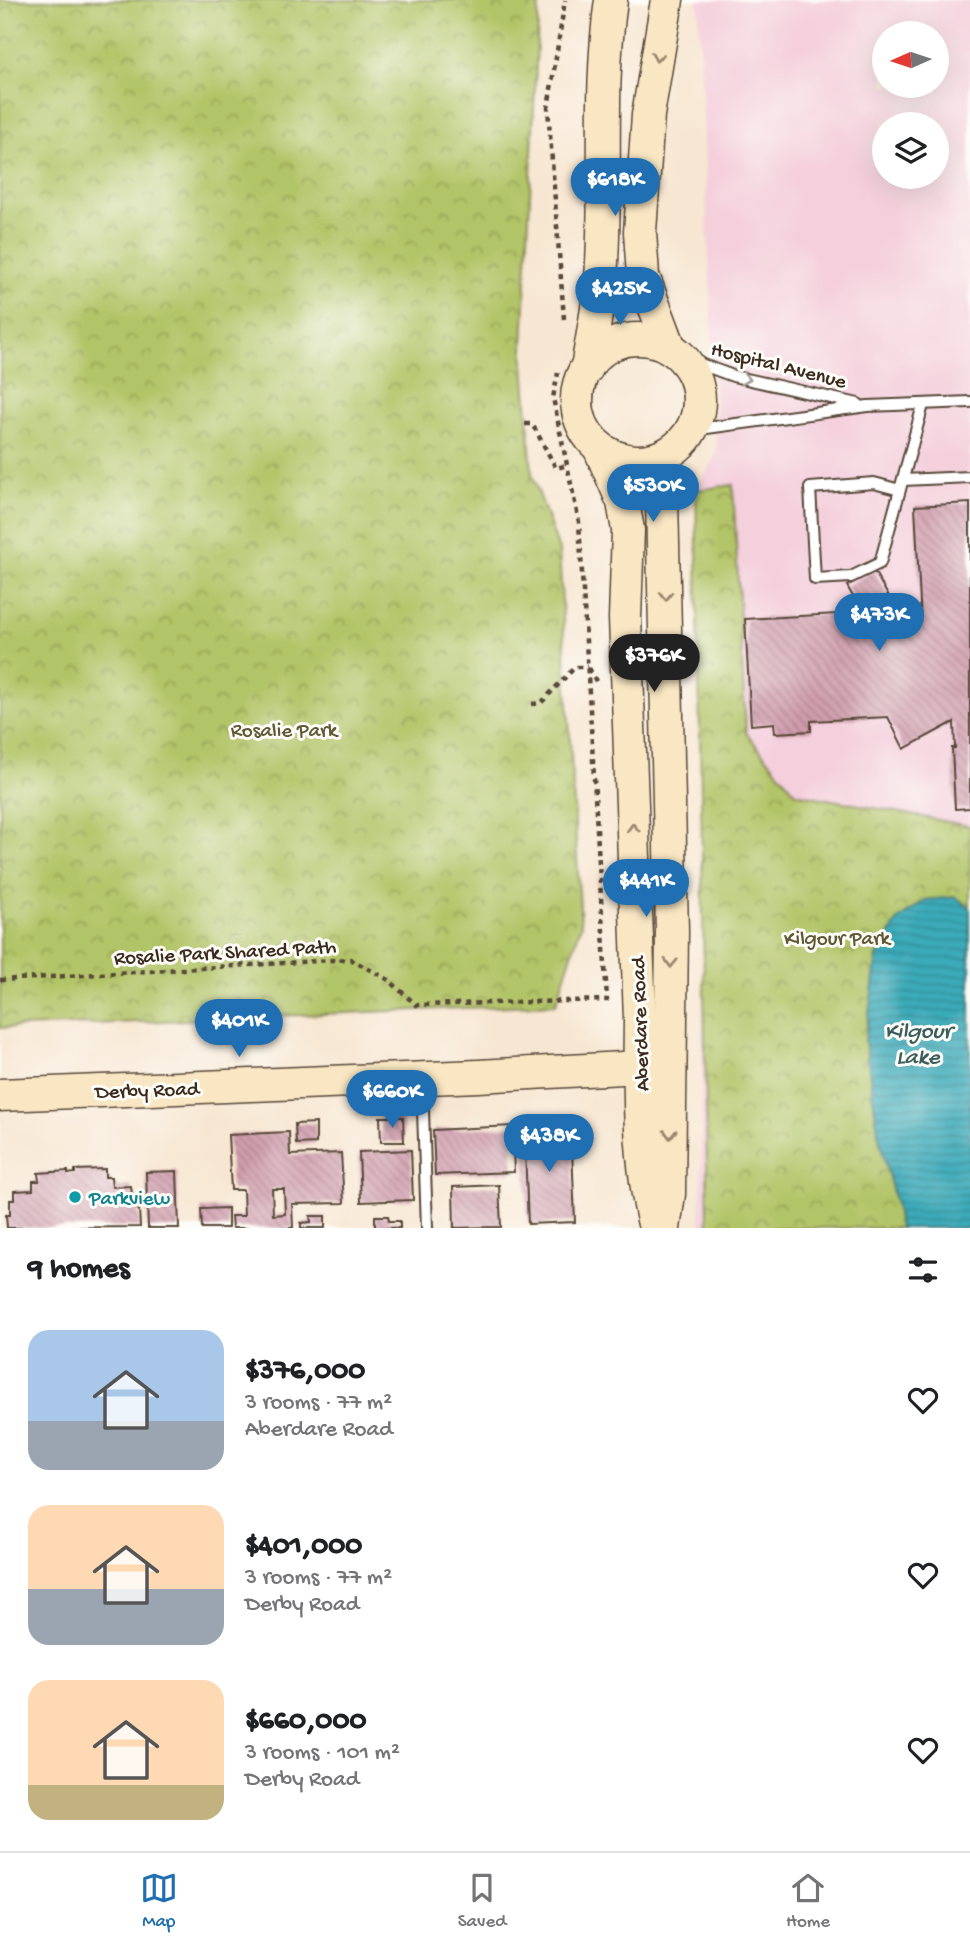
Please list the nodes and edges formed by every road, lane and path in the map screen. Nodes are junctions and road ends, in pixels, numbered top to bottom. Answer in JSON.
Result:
{"nodes":[{"id":1,"x":565,"y":0,"type":"edge"},
{"id":2,"x":611,"y":0,"type":"edge"},
{"id":3,"x":667,"y":0,"type":"edge"},
{"id":4,"x":564,"y":324,"type":"dead end"},
{"id":5,"x":676,"y":353,"type":"junction"},
{"id":6,"x":573,"y":364,"type":"junction"},
{"id":7,"x":970,"y":402,"type":"edge"},
{"id":8,"x":923,"y":405,"type":"junction"},
{"id":9,"x":868,"y":407,"type":"junction"},
{"id":10,"x":526,"y":424,"type":"dead end"},
{"id":11,"x":692,"y":430,"type":"junction"},
{"id":12,"x":598,"y":447,"type":"junction"},
{"id":13,"x":661,"y":457,"type":"junction"},
{"id":14,"x":568,"y":465,"type":"junction"},
{"id":15,"x":970,"y":477,"type":"edge"},
{"id":16,"x":901,"y":485,"type":"junction"},
{"id":17,"x":588,"y":667,"type":"junction"},
{"id":18,"x":532,"y":704,"type":"dead end"},
{"id":19,"x":0,"y":980,"type":"edge"},
{"id":20,"x":671,"y":1065,"type":"junction"},
{"id":21,"x":639,"y":1068,"type":"junction"},
{"id":22,"x":422,"y":1078,"type":"junction"},
{"id":23,"x":0,"y":1095,"type":"edge"},
{"id":24,"x":427,"y":1228,"type":"edge"},
{"id":25,"x":655,"y":1228,"type":"edge"},
{"id":26,"x":664,"y":1228,"type":"edge"}],
"edges":[{"from":1,"to":4,"type":"path"},
{"from":2,"to":6,"type":"main road"},
{"from":3,"to":5,"type":"main road","one_way":true},
{"from":5,"to":6,"type":"main road"},
{"from":5,"to":9,"type":"lane","name":"Hospital Avenue","one_way":true},
{"from":5,"to":11,"type":"main road"},
{"from":6,"to":12,"type":"main road"},
{"from":6,"to":14,"type":"path","name":"Rosalie Park Shared Path"},
{"from":7,"to":8,"type":"lane","name":"Hospital Avenue"},
{"from":8,"to":9,"type":"lane","name":"Hospital Avenue"},
{"from":8,"to":16,"type":"lane"},
{"from":9,"to":11,"type":"lane","name":"Hospital Avenue"},
{"from":10,"to":14,"type":"path"},
{"from":11,"to":13,"type":"main road"},
{"from":12,"to":13,"type":"main road"},
{"from":21,"to":12,"type":"main road","name":"Aberdare Road","one_way":true},
{"from":13,"to":20,"type":"main road","name":"Aberdare Road","one_way":true},
{"from":14,"to":17,"type":"path","name":"Rosalie Park Shared Path"},
{"from":15,"to":16,"type":"lane"},
{"from":16,"to":16,"type":"lane"},
{"from":17,"to":18,"type":"path"},
{"from":17,"to":19,"type":"path","name":"Rosalie Park Shared Path"},
{"from":20,"to":21,"type":"main road","name":"Derby Road"},
{"from":20,"to":26,"type":"main road","name":"Aberdare Road","one_way":true},
{"from":21,"to":22,"type":"main road","name":"Derby Road"},
{"from":21,"to":25,"type":"main road","name":"Aberdare Road"},
{"from":22,"to":23,"type":"main road","name":"Derby Road"},
{"from":22,"to":24,"type":"lane"}]}
